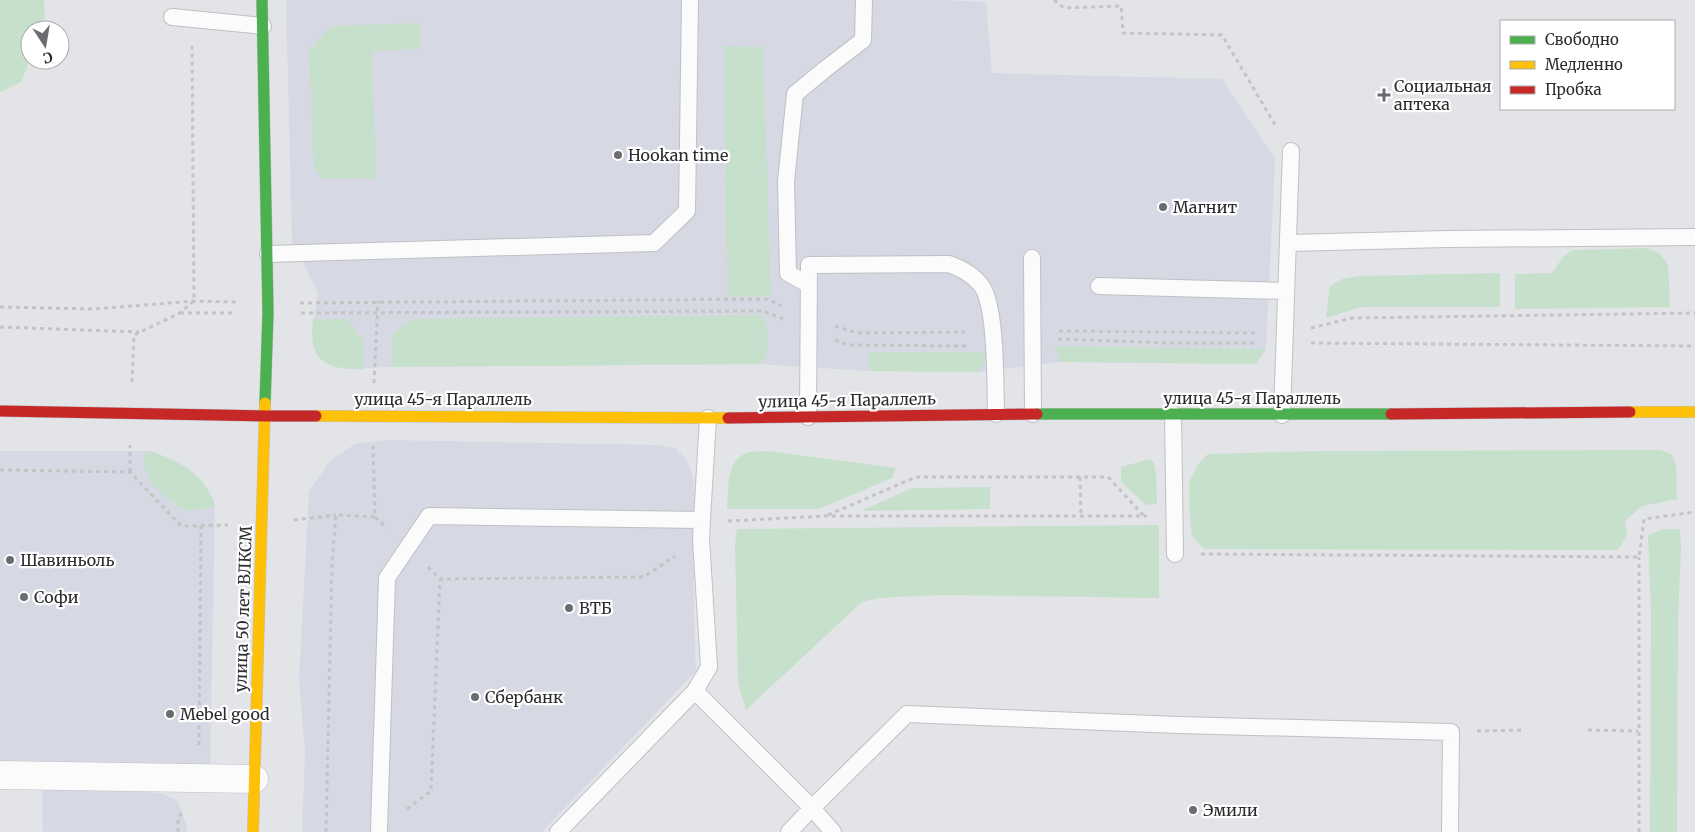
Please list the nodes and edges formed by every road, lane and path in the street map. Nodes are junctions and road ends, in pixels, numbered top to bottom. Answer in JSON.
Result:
{"nodes":[{"id":1,"x":262,"y":0,"type":"edge"},
{"id":2,"x":690,"y":0,"type":"edge"},
{"id":3,"x":864,"y":0,"type":"edge"},
{"id":4,"x":1054,"y":0,"type":"edge"},
{"id":5,"x":172,"y":17,"type":"dead end"},
{"id":6,"x":192,"y":19,"type":"junction"},
{"id":7,"x":263,"y":26,"type":"junction"},
{"id":8,"x":1291,"y":151,"type":"joint"},
{"id":9,"x":1695,"y":237,"type":"edge"},
{"id":10,"x":1288,"y":243,"type":"junction"},
{"id":11,"x":268,"y":254,"type":"junction"},
{"id":12,"x":1032,"y":258,"type":"dead end"},
{"id":13,"x":809,"y":285,"type":"junction"},
{"id":14,"x":1099,"y":286,"type":"dead end"},
{"id":15,"x":1286,"y":291,"type":"junction"},
{"id":16,"x":194,"y":301,"type":"junction"},
{"id":17,"x":378,"y":301,"type":"junction"},
{"id":18,"x":0,"y":307,"type":"edge"},
{"id":19,"x":268,"y":308,"type":"junction"},
{"id":20,"x":377,"y":312,"type":"junction"},
{"id":21,"x":1695,"y":313,"type":"edge"},
{"id":22,"x":180,"y":314,"type":"junction"},
{"id":23,"x":809,"y":323,"type":"junction"},
{"id":24,"x":0,"y":327,"type":"edge"},
{"id":25,"x":140,"y":332,"type":"junction"},
{"id":26,"x":1033,"y":334,"type":"junction"},
{"id":27,"x":993,"y":338,"type":"junction"},
{"id":28,"x":1284,"y":338,"type":"junction"},
{"id":29,"x":1695,"y":346,"type":"edge"},
{"id":30,"x":0,"y":412,"type":"edge"},
{"id":31,"x":1695,"y":412,"type":"edge"},
{"id":32,"x":131,"y":414,"type":"junction"},
{"id":33,"x":996,"y":414,"type":"junction"},
{"id":34,"x":1033,"y":414,"type":"junction"},
{"id":35,"x":1173,"y":414,"type":"junction"},
{"id":36,"x":372,"y":415,"type":"junction"},
{"id":37,"x":1282,"y":415,"type":"junction"},
{"id":38,"x":265,"y":416,"type":"junction"},
{"id":39,"x":808,"y":417,"type":"junction"},
{"id":40,"x":708,"y":418,"type":"junction"},
{"id":41,"x":0,"y":470,"type":"edge"},
{"id":42,"x":130,"y":472,"type":"junction"},
{"id":43,"x":1080,"y":477,"type":"junction"},
{"id":44,"x":1695,"y":512,"type":"edge"},
{"id":45,"x":375,"y":516,"type":"junction"},
{"id":46,"x":825,"y":516,"type":"junction"},
{"id":47,"x":1081,"y":516,"type":"junction"},
{"id":48,"x":1144,"y":516,"type":"junction"},
{"id":49,"x":1175,"y":516,"type":"junction"},
{"id":50,"x":702,"y":520,"type":"junction"},
{"id":51,"x":181,"y":526,"type":"dead end"},
{"id":52,"x":201,"y":526,"type":"dead end"},
{"id":53,"x":701,"y":539,"type":"junction"},
{"id":54,"x":407,"y":547,"type":"junction"},
{"id":55,"x":1175,"y":554,"type":"joint"},
{"id":56,"x":1639,"y":557,"type":"junction"},
{"id":57,"x":440,"y":579,"type":"junction"},
{"id":58,"x":695,"y":691,"type":"junction"},
{"id":59,"x":1524,"y":730,"type":"dead end"},
{"id":60,"x":1588,"y":730,"type":"dead end"},
{"id":61,"x":1638,"y":730,"type":"junction"},
{"id":62,"x":1451,"y":732,"type":"junction"},
{"id":63,"x":0,"y":775,"type":"edge"},
{"id":64,"x":198,"y":779,"type":"junction"},
{"id":65,"x":254,"y":779,"type":"junction"},
{"id":66,"x":432,"y":791,"type":"dead end"},
{"id":67,"x":812,"y":808,"type":"junction"},
{"id":68,"x":379,"y":829,"type":"dead end"},
{"id":69,"x":178,"y":832,"type":"edge"},
{"id":70,"x":253,"y":832,"type":"edge"},
{"id":71,"x":326,"y":832,"type":"edge"},
{"id":72,"x":558,"y":832,"type":"edge"},
{"id":73,"x":789,"y":832,"type":"edge"},
{"id":74,"x":833,"y":832,"type":"edge"},
{"id":75,"x":1450,"y":832,"type":"edge"},
{"id":76,"x":1639,"y":832,"type":"edge"}],
"edges":[{"from":1,"to":7,"type":"main road","name":"улица 50 лет ВЛКСМ"},
{"from":2,"to":11,"type":"lane"},
{"from":3,"to":13,"type":"lane"},
{"from":4,"to":8,"type":"path"},
{"from":5,"to":6,"type":"lane"},
{"from":6,"to":7,"type":"lane"},
{"from":6,"to":16,"type":"path"},
{"from":7,"to":11,"type":"main road","name":"улица 50 лет ВЛКСМ"},
{"from":8,"to":10,"type":"lane"},
{"from":9,"to":10,"type":"lane"},
{"from":10,"to":15,"type":"lane"},
{"from":11,"to":19,"type":"main road","name":"улица 50 лет ВЛКСМ"},
{"from":12,"to":26,"type":"lane"},
{"from":13,"to":23,"type":"lane"},
{"from":13,"to":27,"type":"lane"},
{"from":14,"to":15,"type":"lane"},
{"from":15,"to":28,"type":"lane"},
{"from":16,"to":18,"type":"path"},
{"from":16,"to":19,"type":"path"},
{"from":16,"to":22,"type":"path"},
{"from":17,"to":19,"type":"path"},
{"from":17,"to":20,"type":"path"},
{"from":17,"to":23,"type":"path"},
{"from":19,"to":20,"type":"path"},
{"from":19,"to":22,"type":"path"},
{"from":19,"to":38,"type":"main road","name":"улица 50 лет ВЛКСМ"},
{"from":20,"to":23,"type":"path"},
{"from":20,"to":36,"type":"path"},
{"from":21,"to":28,"type":"path"},
{"from":22,"to":25,"type":"path"},
{"from":23,"to":27,"type":"path"},
{"from":23,"to":27,"type":"path"},
{"from":23,"to":39,"type":"lane"},
{"from":24,"to":25,"type":"path"},
{"from":25,"to":32,"type":"path"},
{"from":26,"to":28,"type":"path"},
{"from":26,"to":28,"type":"path"},
{"from":26,"to":34,"type":"lane"},
{"from":27,"to":33,"type":"lane"},
{"from":28,"to":29,"type":"path"},
{"from":28,"to":37,"type":"lane"},
{"from":30,"to":32,"type":"main road","name":"улица 45-я Параллель"},
{"from":31,"to":37,"type":"main road","name":"улица 45-я Параллель"},
{"from":32,"to":38,"type":"main road","name":"улица 45-я Параллель"},
{"from":32,"to":42,"type":"path"},
{"from":33,"to":34,"type":"main road","name":"улица 45-я Параллель"},
{"from":33,"to":39,"type":"main road","name":"улица 45-я Параллель"},
{"from":34,"to":35,"type":"main road","name":"улица 45-я Параллель"},
{"from":35,"to":37,"type":"main road","name":"улица 45-я Параллель"},
{"from":35,"to":49,"type":"lane"},
{"from":36,"to":38,"type":"main road","name":"улица 45-я Параллель"},
{"from":36,"to":40,"type":"main road","name":"улица 45-я Параллель"},
{"from":36,"to":45,"type":"path"},
{"from":38,"to":65,"type":"main road","name":"улица 50 лет ВЛКСМ"},
{"from":39,"to":40,"type":"main road","name":"улица 45-я Параллель"},
{"from":40,"to":50,"type":"lane"},
{"from":41,"to":42,"type":"path"},
{"from":42,"to":51,"type":"path"},
{"from":43,"to":46,"type":"path"},
{"from":43,"to":47,"type":"path"},
{"from":43,"to":48,"type":"path"},
{"from":44,"to":56,"type":"path"},
{"from":45,"to":54,"type":"path"},
{"from":45,"to":71,"type":"path"},
{"from":46,"to":47,"type":"path"},
{"from":46,"to":53,"type":"path"},
{"from":47,"to":48,"type":"path"},
{"from":48,"to":49,"type":"path"},
{"from":49,"to":55,"type":"lane"},
{"from":50,"to":53,"type":"lane"},
{"from":50,"to":54,"type":"lane"},
{"from":52,"to":64,"type":"path"},
{"from":53,"to":57,"type":"path"},
{"from":53,"to":58,"type":"lane"},
{"from":54,"to":57,"type":"path"},
{"from":54,"to":68,"type":"lane"},
{"from":55,"to":56,"type":"path"},
{"from":56,"to":61,"type":"path"},
{"from":57,"to":66,"type":"path"},
{"from":58,"to":67,"type":"lane"},
{"from":58,"to":72,"type":"lane"},
{"from":59,"to":62,"type":"path"},
{"from":60,"to":61,"type":"path"},
{"from":61,"to":76,"type":"path"},
{"from":62,"to":67,"type":"lane"},
{"from":62,"to":75,"type":"lane"},
{"from":63,"to":64,"type":"street"},
{"from":64,"to":65,"type":"street"},
{"from":64,"to":69,"type":"path"},
{"from":65,"to":70,"type":"main road","name":"улица 50 лет ВЛКСМ"},
{"from":67,"to":73,"type":"lane"},
{"from":67,"to":74,"type":"lane"}]}
